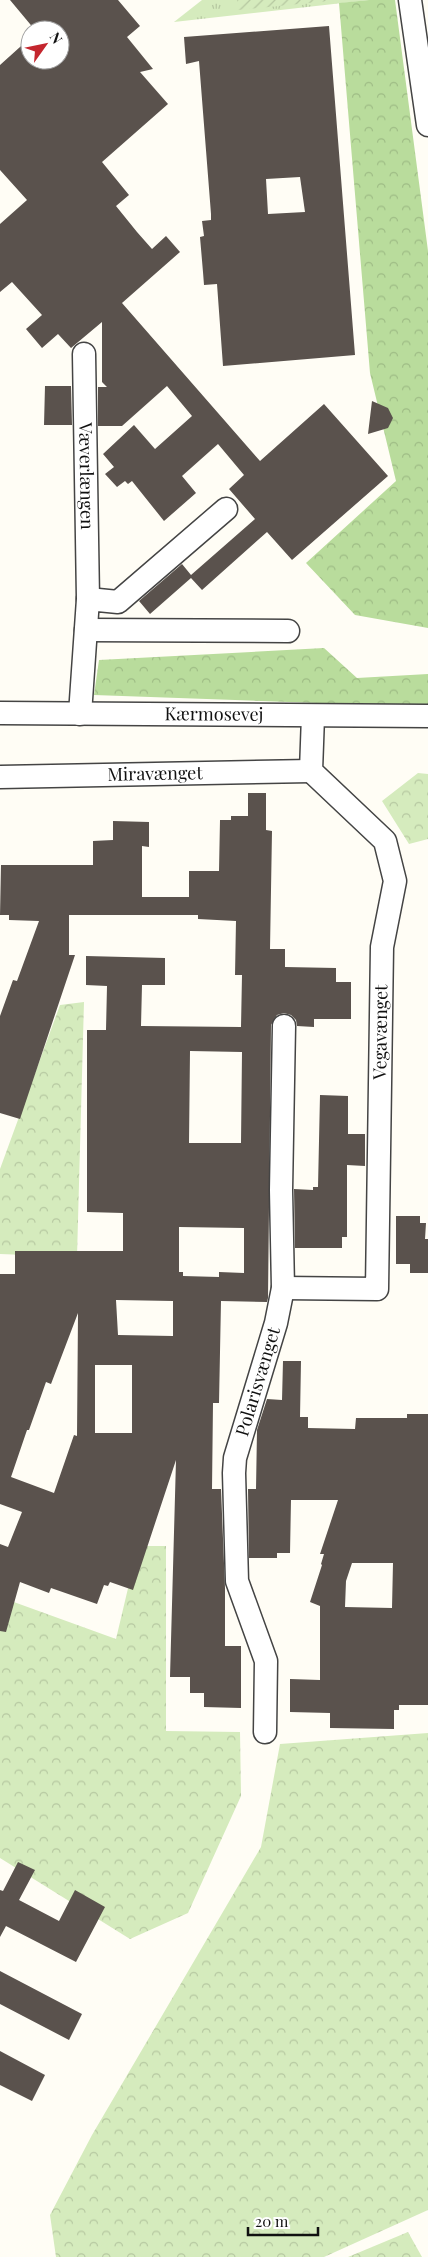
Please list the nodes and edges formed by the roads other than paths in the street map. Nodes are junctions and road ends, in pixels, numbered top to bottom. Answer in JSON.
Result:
{"nodes":[{"id":1,"x":410,"y":0,"type":"edge"},
{"id":2,"x":428,"y":125,"type":"edge"},
{"id":3,"x":84,"y":354,"type":"dead end"},
{"id":4,"x":226,"y":509,"type":"dead end"},
{"id":5,"x":88,"y":599,"type":"junction"},
{"id":6,"x":86,"y":630,"type":"junction"},
{"id":7,"x":288,"y":630,"type":"dead end"},
{"id":8,"x":0,"y":713,"type":"edge"},
{"id":9,"x":80,"y":714,"type":"junction"},
{"id":10,"x":313,"y":716,"type":"junction"},
{"id":11,"x":428,"y":716,"type":"edge"},
{"id":12,"x":310,"y":771,"type":"junction"},
{"id":13,"x":0,"y":777,"type":"edge"},
{"id":14,"x":284,"y":1026,"type":"dead end"},
{"id":15,"x":283,"y":1288,"type":"junction"},
{"id":16,"x":265,"y":1732,"type":"dead end"}],
"edges":[{"from":1,"to":2,"type":"street"},
{"from":3,"to":5,"type":"street","name":"Væverlængen"},
{"from":4,"to":5,"type":"street"},
{"from":5,"to":6,"type":"street","name":"Væverlængen"},
{"from":6,"to":7,"type":"street"},
{"from":6,"to":9,"type":"street","name":"Væverlængen"},
{"from":8,"to":9,"type":"street","name":"Kærmosevej"},
{"from":9,"to":10,"type":"street","name":"Kærmosevej"},
{"from":10,"to":11,"type":"street","name":"Kærmosevej"},
{"from":10,"to":12,"type":"street"},
{"from":12,"to":13,"type":"street","name":"Miravænget"},
{"from":12,"to":15,"type":"street","name":"Vegavænget"},
{"from":14,"to":15,"type":"street","name":"Polarisvænget"},
{"from":15,"to":16,"type":"street","name":"Polarisvænget"}]}
